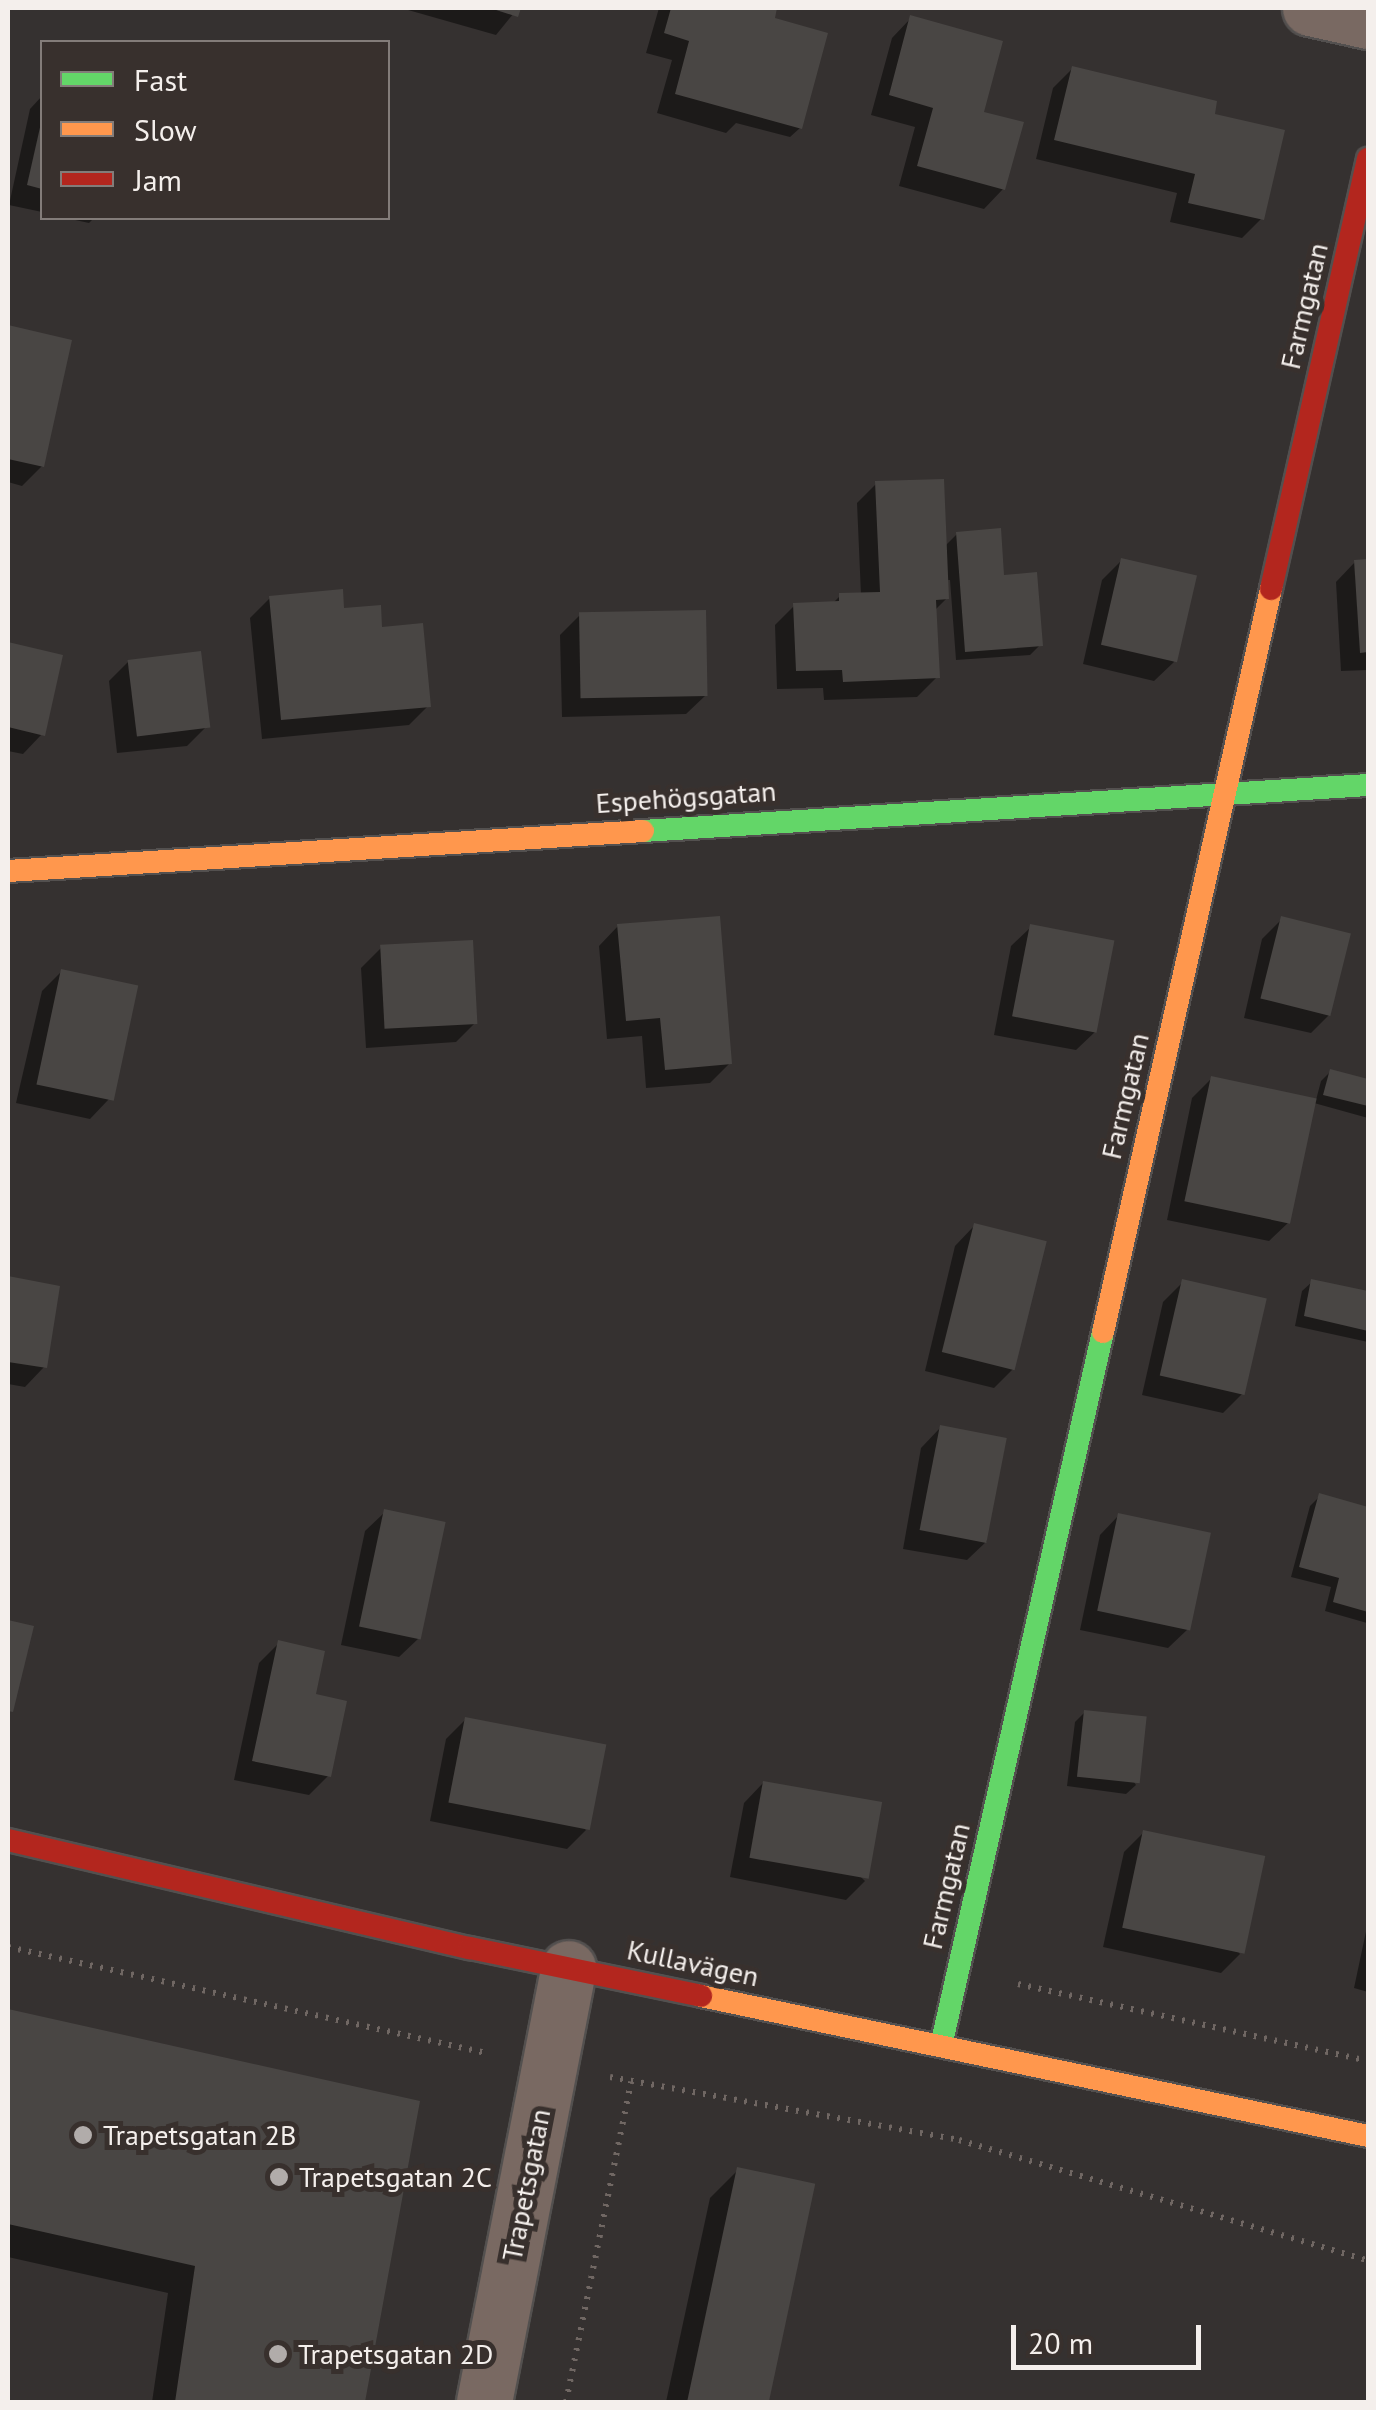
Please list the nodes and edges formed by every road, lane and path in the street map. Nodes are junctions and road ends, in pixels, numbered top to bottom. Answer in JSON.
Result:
{"nodes":[{"id":1,"x":1310,"y":8,"type":"edge"},
{"id":2,"x":1368,"y":21,"type":"edge"},
{"id":3,"x":1368,"y":160,"type":"edge"},
{"id":4,"x":1368,"y":785,"type":"edge"},
{"id":5,"x":1224,"y":792,"type":"junction"},
{"id":6,"x":8,"y":872,"type":"edge"},
{"id":7,"x":8,"y":1840,"type":"edge"},
{"id":8,"x":8,"y":1946,"type":"edge"},
{"id":9,"x":568,"y":1968,"type":"junction"},
{"id":10,"x":958,"y":1970,"type":"junction"},
{"id":11,"x":940,"y":2046,"type":"junction"},
{"id":12,"x":1368,"y":2060,"type":"edge"},
{"id":13,"x":549,"y":2062,"type":"junction"},
{"id":14,"x":631,"y":2082,"type":"junction"},
{"id":15,"x":1368,"y":2136,"type":"edge"},
{"id":16,"x":1368,"y":2260,"type":"edge"},
{"id":17,"x":484,"y":2402,"type":"edge"},
{"id":18,"x":566,"y":2402,"type":"edge"}],
"edges":[{"from":1,"to":2,"type":"street"},
{"from":3,"to":5,"type":"street","name":"Farmgatan"},
{"from":4,"to":5,"type":"street","name":"Espehögsgatan"},
{"from":5,"to":6,"type":"street","name":"Espehögsgatan"},
{"from":5,"to":10,"type":"street","name":"Farmgatan"},
{"from":7,"to":9,"type":"street","name":"Kullavägen"},
{"from":8,"to":13,"type":"path"},
{"from":9,"to":11,"type":"street","name":"Kullavägen"},
{"from":9,"to":13,"type":"street","name":"Trapetsgatan"},
{"from":10,"to":11,"type":"street","name":"Farmgatan"},
{"from":10,"to":12,"type":"path"},
{"from":11,"to":15,"type":"street","name":"Kullavägen"},
{"from":13,"to":14,"type":"path"},
{"from":13,"to":17,"type":"street","name":"Trapetsgatan"},
{"from":14,"to":16,"type":"path"},
{"from":14,"to":18,"type":"path"}]}
